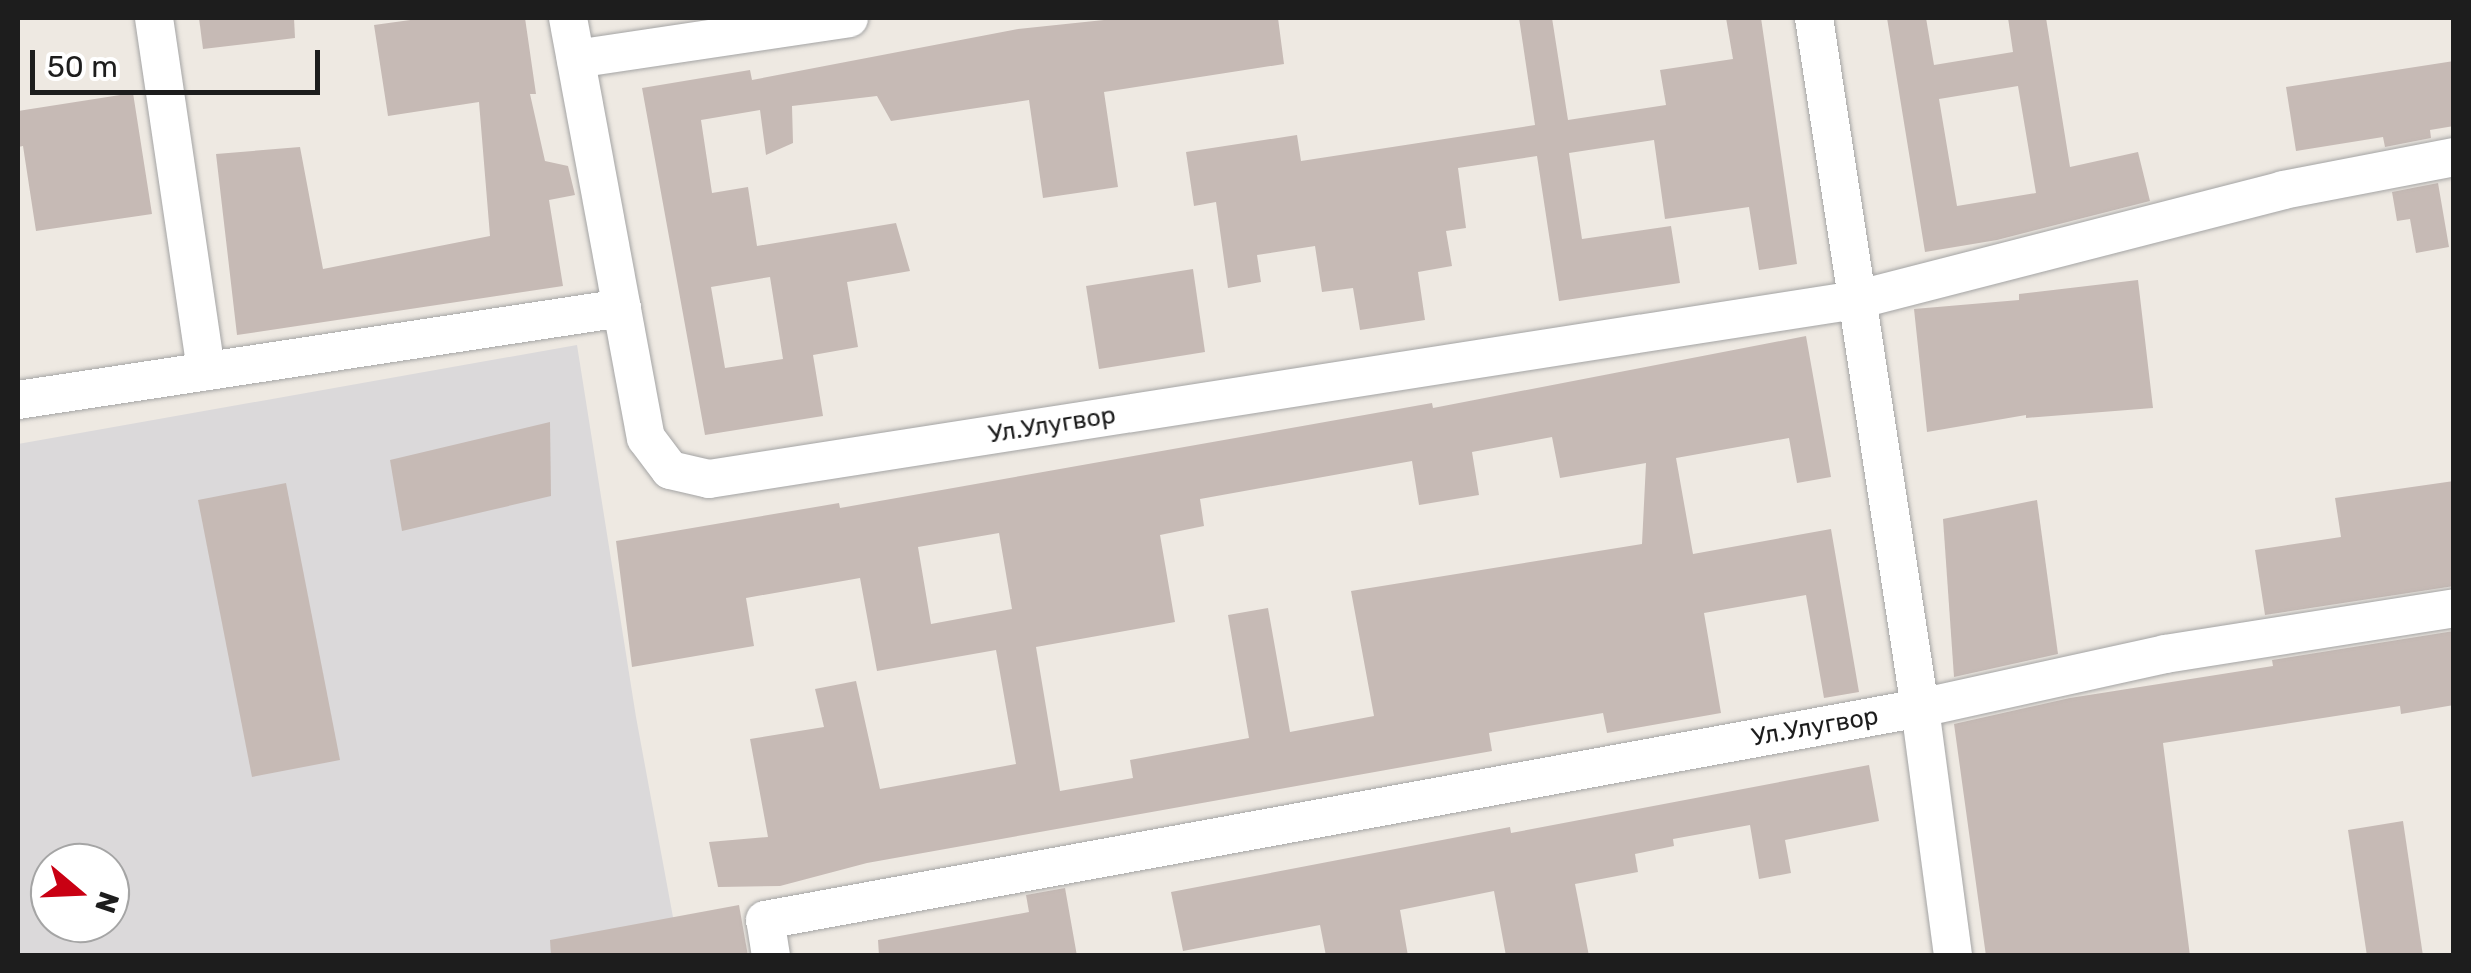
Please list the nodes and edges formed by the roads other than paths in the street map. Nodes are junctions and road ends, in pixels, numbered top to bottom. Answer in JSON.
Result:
{"nodes":[{"id":1,"x":154,"y":18,"type":"edge"},
{"id":2,"x":568,"y":18,"type":"edge"},
{"id":3,"x":849,"y":18,"type":"edge"},
{"id":4,"x":1814,"y":18,"type":"edge"},
{"id":5,"x":576,"y":59,"type":"junction"},
{"id":6,"x":2454,"y":157,"type":"edge"},
{"id":7,"x":1856,"y":300,"type":"junction"},
{"id":8,"x":622,"y":308,"type":"junction"},
{"id":9,"x":206,"y":371,"type":"junction"},
{"id":10,"x":18,"y":400,"type":"edge"},
{"id":11,"x":2454,"y":608,"type":"edge"},
{"id":12,"x":1920,"y":708,"type":"junction"},
{"id":13,"x":768,"y":938,"type":"edge"},
{"id":14,"x":1952,"y":956,"type":"edge"}],
"edges":[{"from":1,"to":9,"type":"street"},
{"from":2,"to":5,"type":"street","name":"Ул.Улугвор"},
{"from":3,"to":5,"type":"street"},
{"from":4,"to":7,"type":"street"},
{"from":5,"to":8,"type":"street","name":"Ул.Улугвор"},
{"from":6,"to":7,"type":"street","name":"Ул.Улугвор"},
{"from":7,"to":8,"type":"street","name":"Ул.Улугвор"},
{"from":7,"to":12,"type":"street"},
{"from":8,"to":9,"type":"street"},
{"from":9,"to":10,"type":"street"},
{"from":11,"to":12,"type":"street","name":"Ул.Улугвор"},
{"from":12,"to":13,"type":"street","name":"Ул.Улугвор"},
{"from":12,"to":14,"type":"street"}]}
